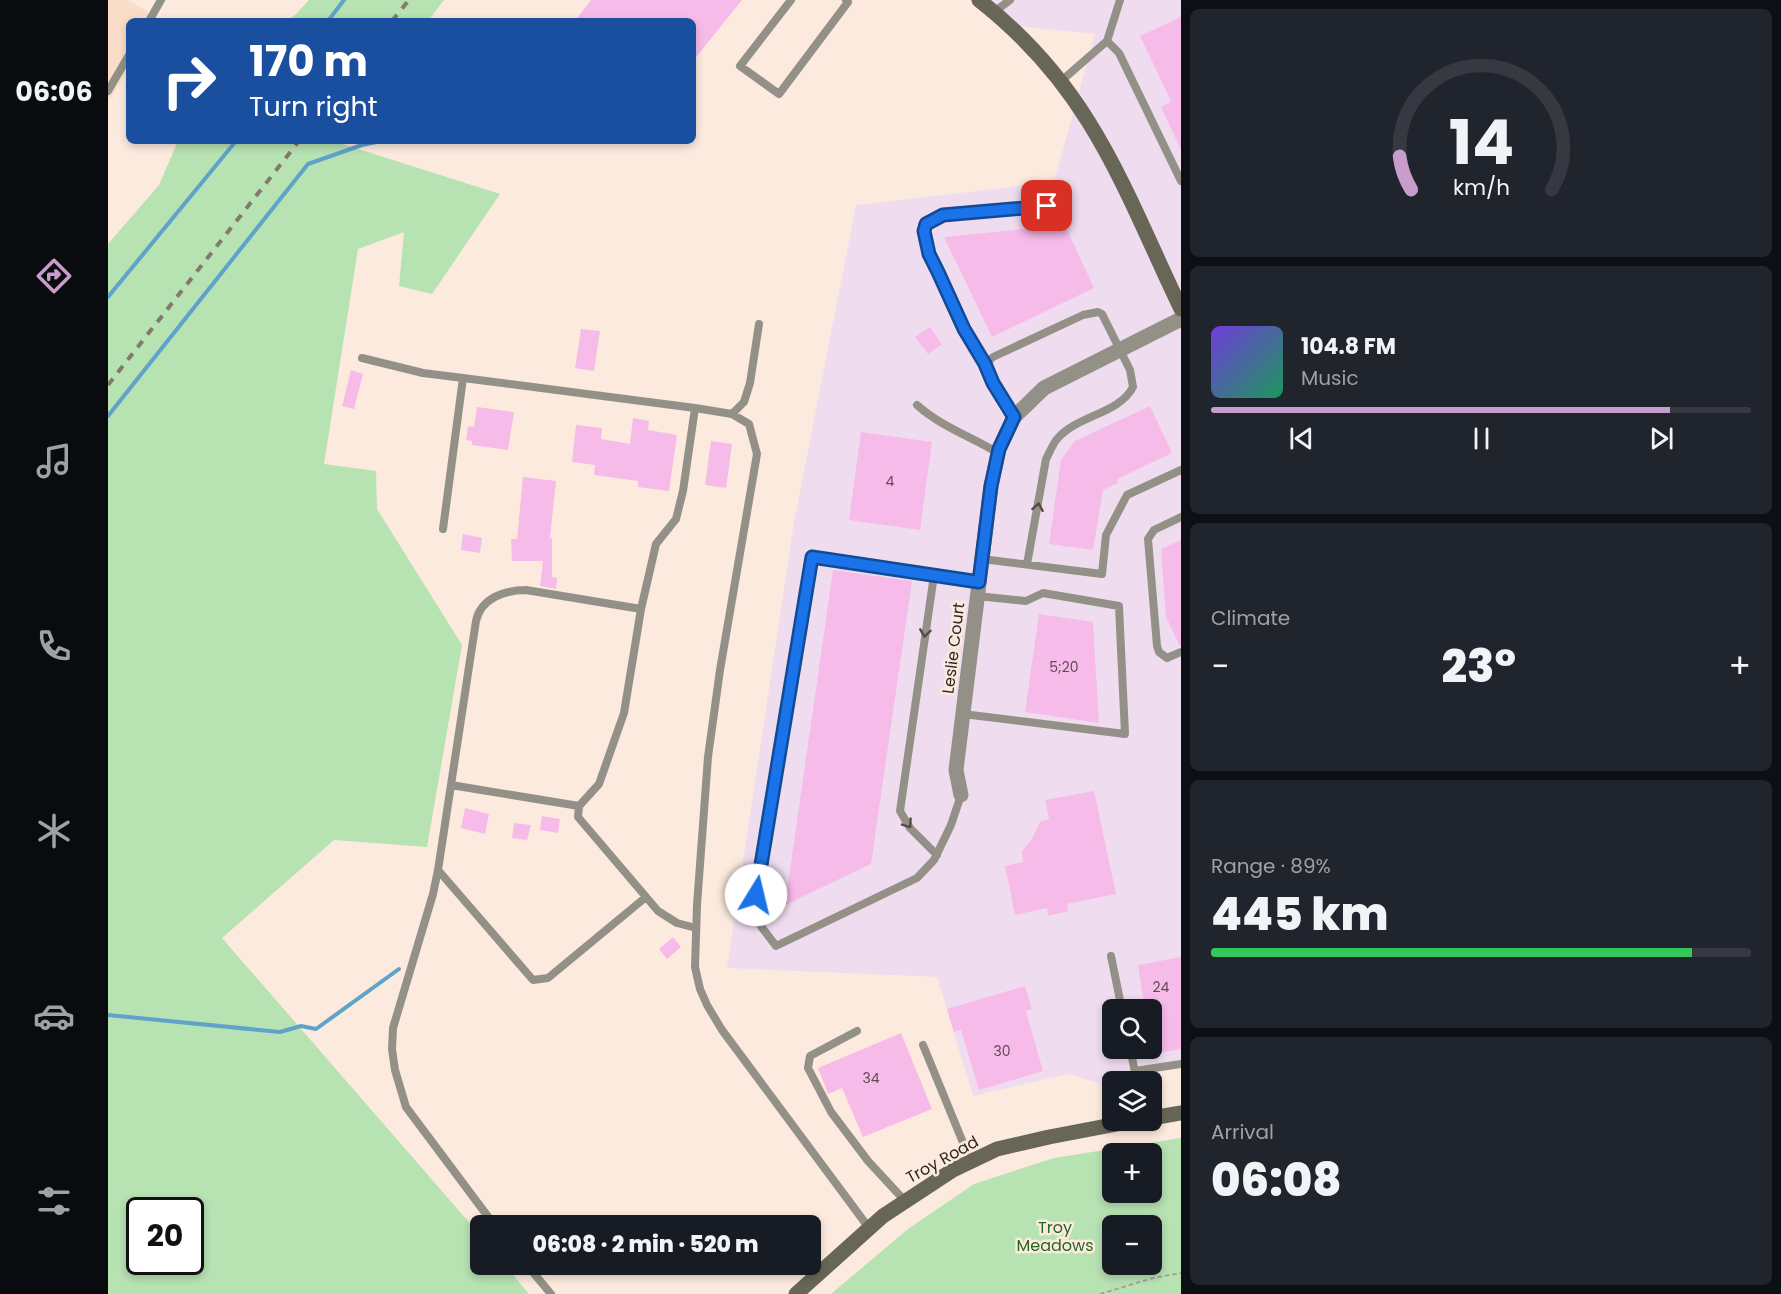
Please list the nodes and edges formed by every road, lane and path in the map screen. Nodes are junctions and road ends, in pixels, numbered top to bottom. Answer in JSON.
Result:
{"nodes":[{"id":1,"x":162,"y":0,"type":"edge"},
{"id":2,"x":791,"y":0,"type":"edge"},
{"id":3,"x":846,"y":0,"type":"edge"},
{"id":4,"x":979,"y":0,"type":"edge"},
{"id":5,"x":1010,"y":0,"type":"edge"},
{"id":6,"x":1120,"y":0,"type":"edge"},
{"id":7,"x":994,"y":12,"type":"junction"},
{"id":8,"x":151,"y":18,"type":"edge"},
{"id":9,"x":1107,"y":41,"type":"junction"},
{"id":10,"x":126,"y":61,"type":"edge"},
{"id":11,"x":1060,"y":82,"type":"junction"},
{"id":12,"x":108,"y":91,"type":"edge"},
{"id":13,"x":1181,"y":181,"type":"edge"},
{"id":14,"x":1047,"y":206,"type":"dead end"},
{"id":15,"x":1177,"y":290,"type":"edge"},
{"id":16,"x":1181,"y":309,"type":"edge"},
{"id":17,"x":1181,"y":319,"type":"edge"},
{"id":18,"x":759,"y":324,"type":"dead end"},
{"id":19,"x":1120,"y":350,"type":"junction"},
{"id":20,"x":362,"y":358,"type":"dead end"},
{"id":21,"x":985,"y":364,"type":"junction"},
{"id":22,"x":463,"y":378,"type":"junction"},
{"id":23,"x":917,"y":405,"type":"dead end"},
{"id":24,"x":695,"y":408,"type":"junction"},
{"id":25,"x":732,"y":414,"type":"junction"},
{"id":26,"x":1014,"y":417,"type":"junction"},
{"id":27,"x":998,"y":453,"type":"junction"},
{"id":28,"x":1181,"y":470,"type":"edge"},
{"id":29,"x":1181,"y":517,"type":"edge"},
{"id":30,"x":443,"y":529,"type":"dead end"},
{"id":31,"x":982,"y":559,"type":"junction"},
{"id":32,"x":1028,"y":564,"type":"junction"},
{"id":33,"x":934,"y":575,"type":"junction"},
{"id":34,"x":978,"y":589,"type":"junction"},
{"id":35,"x":641,"y":609,"type":"junction"},
{"id":36,"x":1181,"y":652,"type":"edge"},
{"id":37,"x":963,"y":714,"type":"junction"},
{"id":38,"x":451,"y":785,"type":"junction"},
{"id":39,"x":961,"y":795,"type":"joint"},
{"id":40,"x":579,"y":806,"type":"junction"},
{"id":41,"x":937,"y":855,"type":"junction"},
{"id":42,"x":438,"y":870,"type":"junction"},
{"id":43,"x":646,"y":897,"type":"junction"},
{"id":44,"x":696,"y":928,"type":"junction"},
{"id":45,"x":1111,"y":956,"type":"dead end"},
{"id":46,"x":1120,"y":999,"type":"edge"},
{"id":47,"x":857,"y":1031,"type":"dead end"},
{"id":48,"x":923,"y":1045,"type":"dead end"},
{"id":49,"x":1132,"y":1059,"type":"edge"},
{"id":50,"x":1181,"y":1064,"type":"edge"},
{"id":51,"x":1135,"y":1071,"type":"joint"},
{"id":52,"x":1181,"y":1113,"type":"edge"},
{"id":53,"x":1162,"y":1116,"type":"edge"},
{"id":54,"x":1102,"y":1127,"type":"edge"},
{"id":55,"x":971,"y":1162,"type":"junction"},
{"id":56,"x":905,"y":1200,"type":"junction"},
{"id":57,"x":487,"y":1215,"type":"edge"},
{"id":58,"x":869,"y":1228,"type":"junction"},
{"id":59,"x":1181,"y":1273,"type":"edge"},
{"id":60,"x":535,"y":1275,"type":"edge"},
{"id":61,"x":551,"y":1294,"type":"edge"},
{"id":62,"x":796,"y":1294,"type":"edge"},
{"id":63,"x":1100,"y":1294,"type":"edge"}],
"edges":[{"from":1,"to":8,"type":"lane"},
{"from":2,"to":3,"type":"lane"},
{"from":4,"to":7,"type":"street"},
{"from":5,"to":7,"type":"lane"},
{"from":6,"to":9,"type":"lane"},
{"from":7,"to":11,"type":"street"},
{"from":9,"to":11,"type":"lane"},
{"from":9,"to":13,"type":"lane"},
{"from":10,"to":12,"type":"lane"},
{"from":11,"to":15,"type":"street"},
{"from":14,"to":21,"type":"lane"},
{"from":15,"to":16,"type":"street"},
{"from":17,"to":19,"type":"street","name":"Leslie Court"},
{"from":18,"to":25,"type":"lane"},
{"from":19,"to":21,"type":"lane"},
{"from":19,"to":26,"type":"street","name":"Leslie Court"},
{"from":32,"to":19,"type":"lane","one_way":true},
{"from":20,"to":22,"type":"lane"},
{"from":21,"to":26,"type":"lane"},
{"from":22,"to":24,"type":"lane"},
{"from":22,"to":30,"type":"lane"},
{"from":23,"to":27,"type":"lane"},
{"from":24,"to":25,"type":"lane"},
{"from":24,"to":35,"type":"lane"},
{"from":25,"to":44,"type":"lane"},
{"from":26,"to":27,"type":"street","name":"Leslie Court"},
{"from":27,"to":31,"type":"street","name":"Leslie Court"},
{"from":28,"to":32,"type":"lane"},
{"from":29,"to":36,"type":"lane"},
{"from":31,"to":32,"type":"lane"},
{"from":31,"to":34,"type":"street","name":"Leslie Court"},
{"from":33,"to":34,"type":"lane"},
{"from":33,"to":41,"type":"lane","one_way":true},
{"from":33,"to":41,"type":"lane"},
{"from":34,"to":37,"type":"street","name":"Leslie Court"},
{"from":34,"to":37,"type":"lane"},
{"from":35,"to":38,"type":"lane"},
{"from":35,"to":40,"type":"lane"},
{"from":37,"to":39,"type":"street","name":"Leslie Court"},
{"from":38,"to":40,"type":"lane"},
{"from":38,"to":42,"type":"lane"},
{"from":39,"to":41,"type":"lane"},
{"from":40,"to":43,"type":"lane"},
{"from":42,"to":43,"type":"lane"},
{"from":42,"to":57,"type":"lane"},
{"from":43,"to":44,"type":"lane"},
{"from":44,"to":58,"type":"lane"},
{"from":45,"to":46,"type":"lane"},
{"from":47,"to":56,"type":"lane"},
{"from":48,"to":55,"type":"lane"},
{"from":49,"to":51,"type":"lane"},
{"from":50,"to":51,"type":"lane"},
{"from":52,"to":53,"type":"street"},
{"from":54,"to":55,"type":"street","name":"Troy Road"},
{"from":55,"to":56,"type":"street","name":"Troy Road"},
{"from":56,"to":58,"type":"street","name":"Troy Road"},
{"from":58,"to":62,"type":"street","name":"Troy Road"},
{"from":59,"to":63,"type":"path"},
{"from":60,"to":61,"type":"lane"}]}
